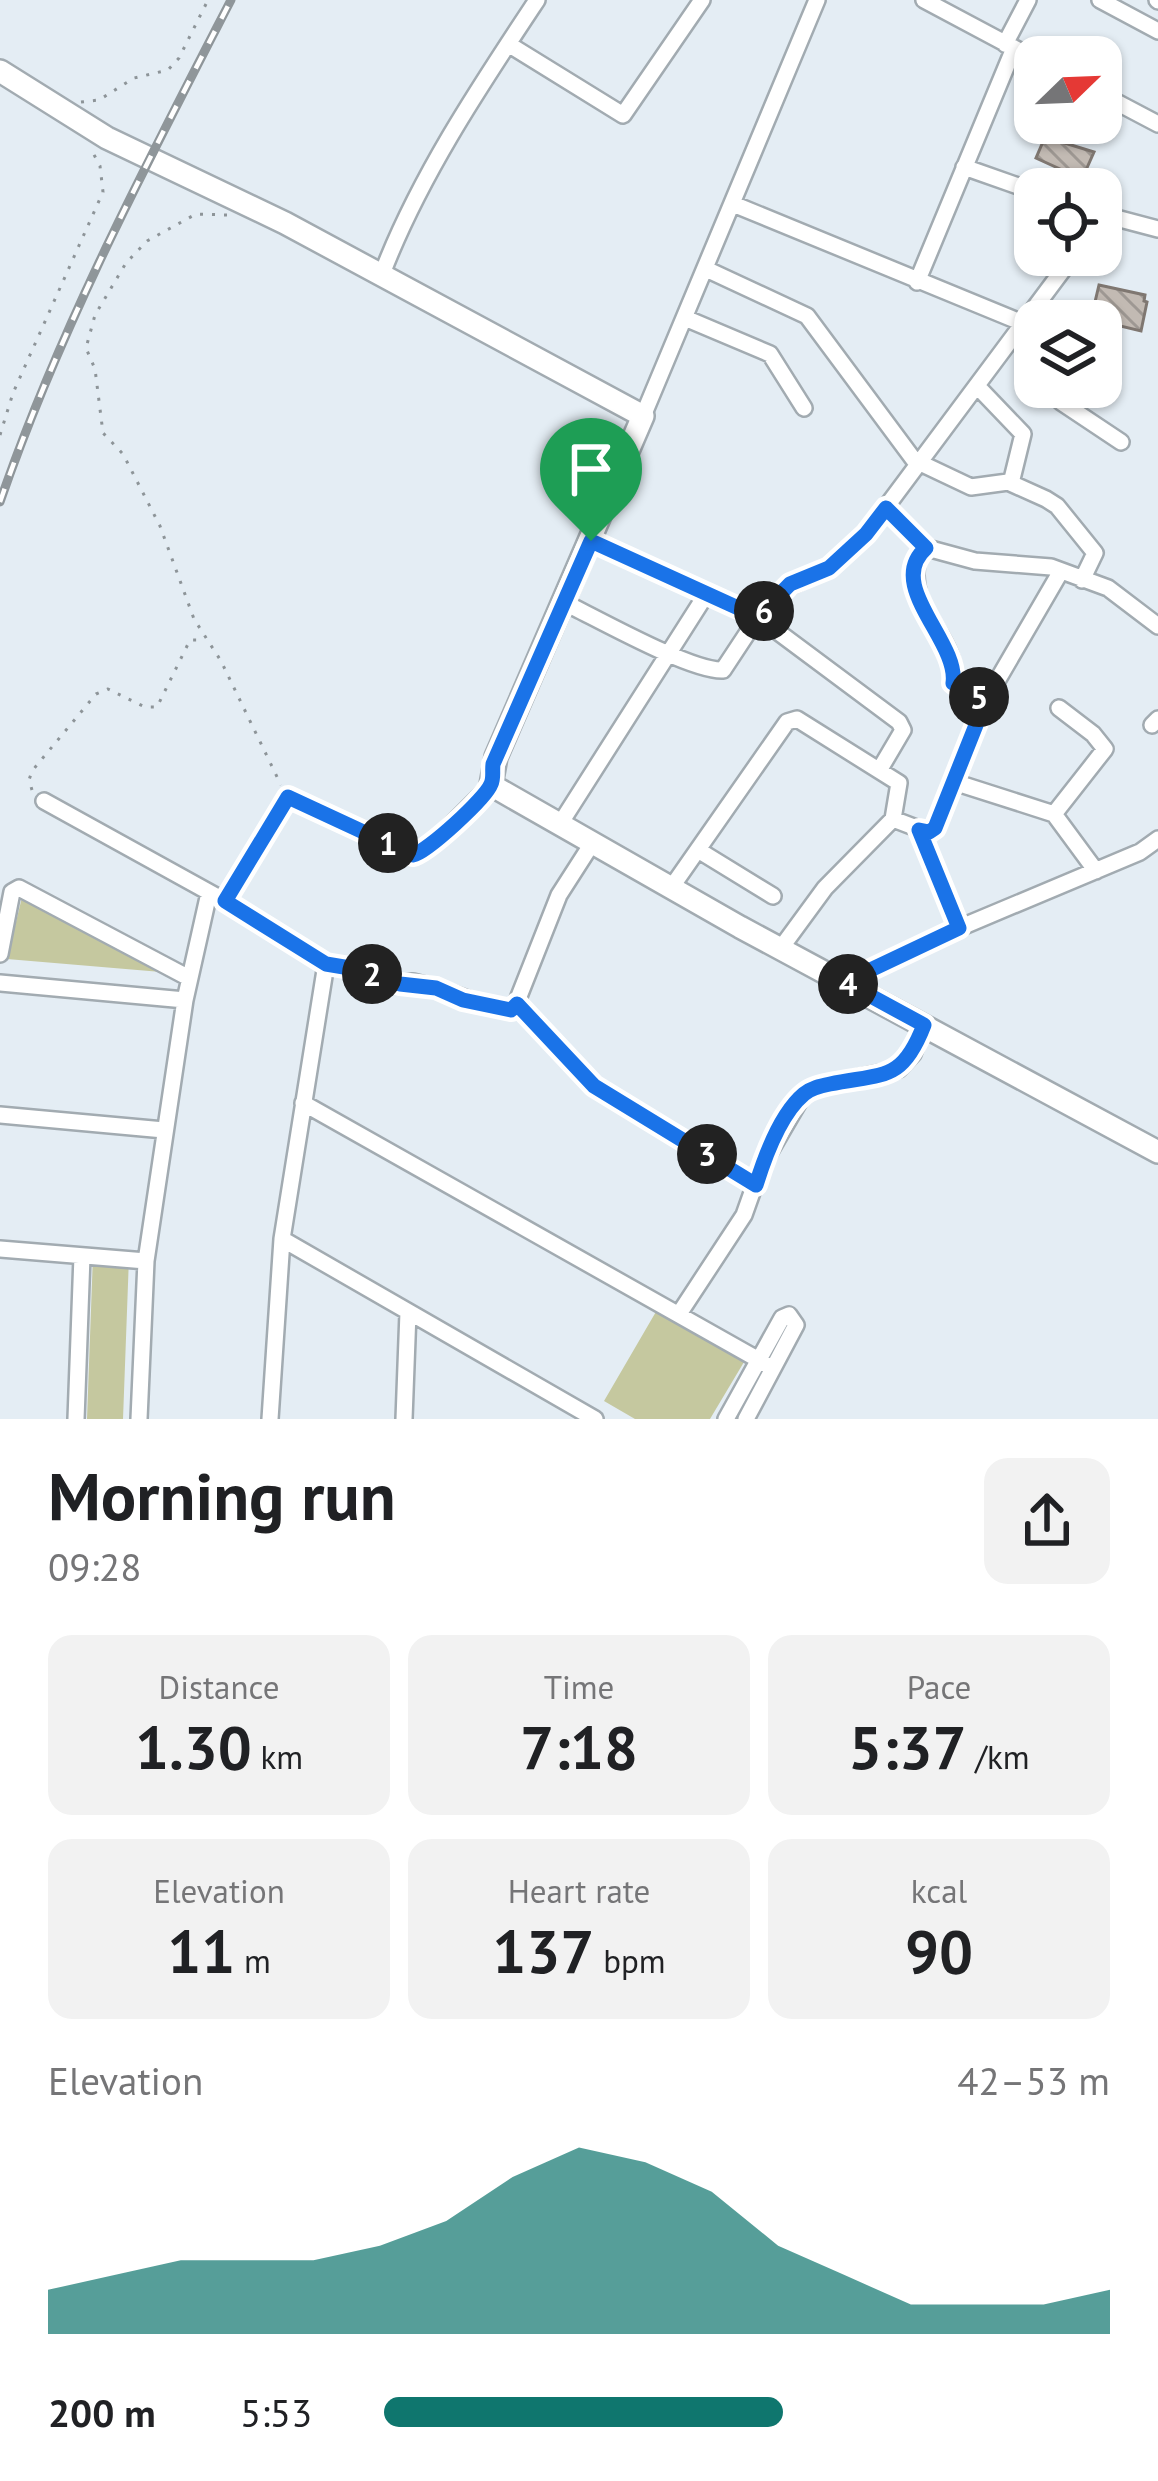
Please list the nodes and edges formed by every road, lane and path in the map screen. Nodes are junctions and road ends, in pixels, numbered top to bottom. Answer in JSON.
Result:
{"nodes":[{"id":1,"x":208,"y":0,"type":"edge"},
{"id":2,"x":537,"y":0,"type":"edge"},
{"id":3,"x":702,"y":0,"type":"edge"},
{"id":4,"x":817,"y":0,"type":"edge"},
{"id":5,"x":923,"y":0,"type":"edge"},
{"id":6,"x":1028,"y":0,"type":"edge"},
{"id":7,"x":1100,"y":0,"type":"edge"},
{"id":8,"x":1158,"y":32,"type":"edge"},
{"id":9,"x":508,"y":44,"type":"junction"},
{"id":10,"x":1010,"y":46,"type":"junction"},
{"id":11,"x":1014,"y":48,"type":"edge"},
{"id":12,"x":0,"y":71,"type":"edge"},
{"id":13,"x":78,"y":102,"type":"dead end"},
{"id":14,"x":1122,"y":105,"type":"edge"},
{"id":15,"x":1158,"y":124,"type":"edge"},
{"id":16,"x":88,"y":147,"type":"dead end"},
{"id":17,"x":964,"y":167,"type":"junction"},
{"id":18,"x":1014,"y":185,"type":"edge"},
{"id":19,"x":733,"y":204,"type":"junction"},
{"id":20,"x":249,"y":205,"type":"junction"},
{"id":21,"x":1122,"y":220,"type":"edge"},
{"id":22,"x":1158,"y":229,"type":"edge"},
{"id":23,"x":706,"y":268,"type":"junction"},
{"id":24,"x":382,"y":274,"type":"junction"},
{"id":25,"x":917,"y":282,"type":"junction"},
{"id":26,"x":685,"y":317,"type":"junction"},
{"id":27,"x":1014,"y":320,"type":"edge"},
{"id":28,"x":1014,"y":343,"type":"edge"},
{"id":29,"x":977,"y":386,"type":"junction"},
{"id":30,"x":804,"y":408,"type":"dead end"},
{"id":31,"x":1069,"y":408,"type":"edge"},
{"id":32,"x":643,"y":416,"type":"junction"},
{"id":33,"x":0,"y":435,"type":"edge"},
{"id":34,"x":1121,"y":442,"type":"dead end"},
{"id":35,"x":919,"y":464,"type":"junction"},
{"id":36,"x":1011,"y":483,"type":"junction"},
{"id":37,"x":886,"y":508,"type":"junction"},
{"id":38,"x":591,"y":541,"type":"junction"},
{"id":39,"x":926,"y":548,"type":"junction"},
{"id":40,"x":1061,"y":572,"type":"junction"},
{"id":41,"x":1082,"y":580,"type":"junction"},
{"id":42,"x":707,"y":593,"type":"junction"},
{"id":43,"x":565,"y":603,"type":"junction"},
{"id":44,"x":758,"y":617,"type":"junction"},
{"id":45,"x":1158,"y":626,"type":"edge"},
{"id":46,"x":207,"y":640,"type":"junction"},
{"id":47,"x":669,"y":652,"type":"junction"},
{"id":48,"x":986,"y":700,"type":"junction"},
{"id":49,"x":1059,"y":708,"type":"dead end"},
{"id":50,"x":880,"y":769,"type":"junction"},
{"id":51,"x":954,"y":782,"type":"junction"},
{"id":52,"x":491,"y":784,"type":"junction"},
{"id":53,"x":288,"y":797,"type":"junction"},
{"id":54,"x":44,"y":801,"type":"joint"},
{"id":55,"x":1054,"y":814,"type":"junction"},
{"id":56,"x":892,"y":819,"type":"junction"},
{"id":57,"x":560,"y":824,"type":"junction"},
{"id":58,"x":919,"y":830,"type":"junction"},
{"id":59,"x":593,"y":842,"type":"junction"},
{"id":60,"x":1156,"y":843,"type":"edge"},
{"id":61,"x":698,"y":850,"type":"junction"},
{"id":62,"x":1096,"y":871,"type":"junction"},
{"id":63,"x":671,"y":888,"type":"junction"},
{"id":64,"x":773,"y":896,"type":"dead end"},
{"id":65,"x":217,"y":897,"type":"junction"},
{"id":66,"x":959,"y":928,"type":"junction"},
{"id":67,"x":782,"y":948,"type":"junction"},
{"id":68,"x":0,"y":955,"type":"edge"},
{"id":69,"x":326,"y":964,"type":"junction"},
{"id":70,"x":189,"y":978,"type":"junction"},
{"id":71,"x":845,"y":982,"type":"junction"},
{"id":72,"x":0,"y":983,"type":"edge"},
{"id":73,"x":184,"y":1000,"type":"junction"},
{"id":74,"x":517,"y":1004,"type":"junction"},
{"id":75,"x":924,"y":1025,"type":"junction"},
{"id":76,"x":303,"y":1103,"type":"junction"},
{"id":77,"x":0,"y":1115,"type":"edge"},
{"id":78,"x":164,"y":1130,"type":"junction"},
{"id":79,"x":1158,"y":1152,"type":"edge"},
{"id":80,"x":756,"y":1185,"type":"junction"},
{"id":81,"x":282,"y":1239,"type":"junction"},
{"id":82,"x":0,"y":1250,"type":"edge"},
{"id":83,"x":82,"y":1256,"type":"junction"},
{"id":84,"x":146,"y":1261,"type":"junction"},
{"id":85,"x":408,"y":1312,"type":"junction"},
{"id":86,"x":679,"y":1314,"type":"junction"},
{"id":87,"x":766,"y":1364,"type":"junction"},
{"id":88,"x":76,"y":1419,"type":"edge"},
{"id":89,"x":139,"y":1419,"type":"edge"},
{"id":90,"x":270,"y":1419,"type":"edge"},
{"id":91,"x":404,"y":1419,"type":"edge"},
{"id":92,"x":595,"y":1419,"type":"edge"},
{"id":93,"x":726,"y":1419,"type":"edge"},
{"id":94,"x":746,"y":1419,"type":"edge"}],
"edges":[{"from":1,"to":13,"type":"path"},
{"from":2,"to":9,"type":"street"},
{"from":3,"to":9,"type":"street"},
{"from":4,"to":19,"type":"street"},
{"from":5,"to":10,"type":"street"},
{"from":6,"to":10,"type":"street"},
{"from":7,"to":8,"type":"street"},
{"from":9,"to":24,"type":"street"},
{"from":10,"to":11,"type":"street"},
{"from":10,"to":17,"type":"street"},
{"from":12,"to":20,"type":"street"},
{"from":14,"to":15,"type":"street"},
{"from":16,"to":33,"type":"path"},
{"from":17,"to":18,"type":"street"},
{"from":17,"to":25,"type":"street"},
{"from":19,"to":23,"type":"street"},
{"from":19,"to":25,"type":"street"},
{"from":20,"to":24,"type":"street"},
{"from":20,"to":46,"type":"path"},
{"from":21,"to":22,"type":"street"},
{"from":23,"to":26,"type":"street"},
{"from":23,"to":35,"type":"street"},
{"from":24,"to":32,"type":"street"},
{"from":25,"to":27,"type":"street"},
{"from":26,"to":30,"type":"street"},
{"from":26,"to":32,"type":"street"},
{"from":28,"to":29,"type":"street"},
{"from":29,"to":35,"type":"street"},
{"from":29,"to":36,"type":"street"},
{"from":31,"to":34,"type":"street"},
{"from":32,"to":38,"type":"street"},
{"from":35,"to":36,"type":"street"},
{"from":35,"to":37,"type":"street"},
{"from":36,"to":41,"type":"street"},
{"from":37,"to":39,"type":"street"},
{"from":37,"to":44,"type":"street"},
{"from":38,"to":42,"type":"street"},
{"from":38,"to":43,"type":"street"},
{"from":39,"to":40,"type":"street"},
{"from":39,"to":48,"type":"street"},
{"from":40,"to":41,"type":"street"},
{"from":40,"to":48,"type":"street"},
{"from":41,"to":45,"type":"street"},
{"from":42,"to":44,"type":"street"},
{"from":42,"to":47,"type":"street"},
{"from":43,"to":47,"type":"street"},
{"from":43,"to":52,"type":"street"},
{"from":44,"to":47,"type":"street"},
{"from":44,"to":50,"type":"street"},
{"from":46,"to":53,"type":"path"},
{"from":46,"to":54,"type":"path"},
{"from":47,"to":57,"type":"street"},
{"from":48,"to":51,"type":"street"},
{"from":49,"to":55,"type":"street"},
{"from":50,"to":56,"type":"street"},
{"from":50,"to":61,"type":"street"},
{"from":51,"to":55,"type":"street"},
{"from":51,"to":58,"type":"street"},
{"from":52,"to":53,"type":"street"},
{"from":52,"to":57,"type":"street"},
{"from":53,"to":65,"type":"street"},
{"from":54,"to":65,"type":"street"},
{"from":55,"to":62,"type":"street"},
{"from":56,"to":58,"type":"street"},
{"from":56,"to":67,"type":"street"},
{"from":57,"to":59,"type":"street"},
{"from":58,"to":66,"type":"street"},
{"from":59,"to":63,"type":"street"},
{"from":59,"to":74,"type":"street"},
{"from":60,"to":62,"type":"street"},
{"from":61,"to":63,"type":"street"},
{"from":61,"to":64,"type":"street"},
{"from":62,"to":66,"type":"street"},
{"from":63,"to":67,"type":"street"},
{"from":65,"to":69,"type":"street"},
{"from":65,"to":70,"type":"street"},
{"from":66,"to":71,"type":"street"},
{"from":67,"to":71,"type":"street"},
{"from":68,"to":70,"type":"street"},
{"from":69,"to":74,"type":"street"},
{"from":69,"to":76,"type":"street"},
{"from":70,"to":73,"type":"street"},
{"from":71,"to":75,"type":"street"},
{"from":72,"to":73,"type":"street"},
{"from":73,"to":78,"type":"street"},
{"from":74,"to":80,"type":"street"},
{"from":75,"to":79,"type":"street"},
{"from":75,"to":80,"type":"street"},
{"from":76,"to":81,"type":"street"},
{"from":76,"to":86,"type":"street"},
{"from":77,"to":78,"type":"street"},
{"from":78,"to":84,"type":"street"},
{"from":80,"to":86,"type":"street"},
{"from":81,"to":85,"type":"street"},
{"from":81,"to":90,"type":"street"},
{"from":82,"to":83,"type":"street"},
{"from":83,"to":84,"type":"street"},
{"from":83,"to":88,"type":"street"},
{"from":84,"to":89,"type":"street"},
{"from":85,"to":91,"type":"street"},
{"from":85,"to":92,"type":"street"},
{"from":86,"to":87,"type":"street"},
{"from":87,"to":93,"type":"street"},
{"from":87,"to":94,"type":"street"}]}
